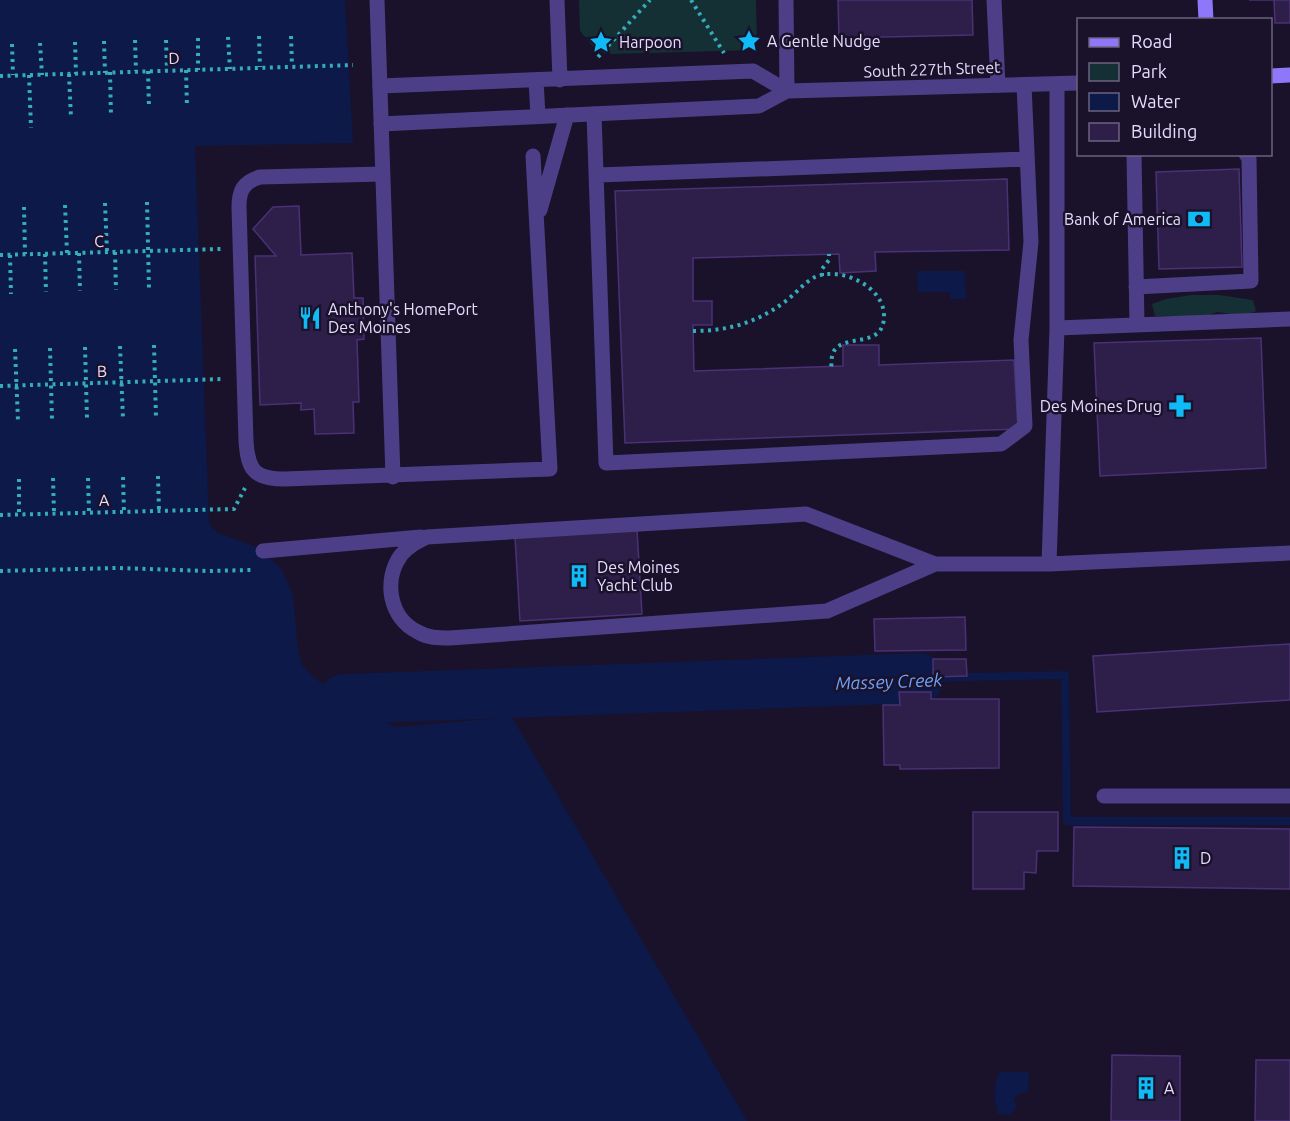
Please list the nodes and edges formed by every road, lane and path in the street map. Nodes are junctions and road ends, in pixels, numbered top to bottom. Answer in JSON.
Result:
{"nodes":[{"id":1,"x":377,"y":0,"type":"edge"},
{"id":2,"x":556,"y":0,"type":"edge"},
{"id":3,"x":650,"y":0,"type":"edge"},
{"id":4,"x":691,"y":0,"type":"edge"},
{"id":5,"x":786,"y":0,"type":"edge"},
{"id":6,"x":994,"y":0,"type":"edge"},
{"id":7,"x":1205,"y":0,"type":"edge"},
{"id":8,"x":1206,"y":18,"type":"edge"},
{"id":9,"x":259,"y":36,"type":"dead end"},
{"id":10,"x":291,"y":36,"type":"dead end"},
{"id":11,"x":228,"y":37,"type":"dead end"},
{"id":12,"x":198,"y":38,"type":"dead end"},
{"id":13,"x":135,"y":40,"type":"dead end"},
{"id":14,"x":166,"y":40,"type":"dead end"},
{"id":15,"x":104,"y":41,"type":"dead end"},
{"id":16,"x":75,"y":42,"type":"dead end"},
{"id":17,"x":40,"y":43,"type":"dead end"},
{"id":18,"x":12,"y":44,"type":"dead end"},
{"id":19,"x":597,"y":57,"type":"dead end"},
{"id":20,"x":726,"y":57,"type":"dead end"},
{"id":21,"x":351,"y":64,"type":"dead end"},
{"id":22,"x":292,"y":66,"type":"junction"},
{"id":23,"x":260,"y":67,"type":"junction"},
{"id":24,"x":230,"y":69,"type":"junction"},
{"id":25,"x":167,"y":70,"type":"junction"},
{"id":26,"x":186,"y":70,"type":"junction"},
{"id":27,"x":198,"y":70,"type":"junction"},
{"id":28,"x":136,"y":71,"type":"junction"},
{"id":29,"x":148,"y":71,"type":"junction"},
{"id":30,"x":107,"y":73,"type":"junction"},
{"id":31,"x":69,"y":74,"type":"junction"},
{"id":32,"x":76,"y":74,"type":"junction"},
{"id":33,"x":13,"y":75,"type":"junction"},
{"id":34,"x":29,"y":75,"type":"junction"},
{"id":35,"x":42,"y":75,"type":"junction"},
{"id":36,"x":1290,"y":75,"type":"edge"},
{"id":37,"x":0,"y":76,"type":"edge"},
{"id":38,"x":1272,"y":76,"type":"edge"},
{"id":39,"x":536,"y":80,"type":"junction"},
{"id":40,"x":560,"y":80,"type":"junction"},
{"id":41,"x":1077,"y":83,"type":"edge"},
{"id":42,"x":1024,"y":84,"type":"junction"},
{"id":43,"x":1057,"y":84,"type":"junction"},
{"id":44,"x":998,"y":85,"type":"junction"},
{"id":45,"x":380,"y":86,"type":"junction"},
{"id":46,"x":787,"y":91,"type":"junction"},
{"id":47,"x":187,"y":107,"type":"dead end"},
{"id":48,"x":149,"y":108,"type":"dead end"},
{"id":49,"x":594,"y":114,"type":"junction"},
{"id":50,"x":567,"y":115,"type":"junction"},
{"id":51,"x":538,"y":116,"type":"junction"},
{"id":52,"x":111,"y":117,"type":"dead end"},
{"id":53,"x":71,"y":118,"type":"dead end"},
{"id":54,"x":381,"y":124,"type":"junction"},
{"id":55,"x":31,"y":128,"type":"dead end"},
{"id":56,"x":533,"y":156,"type":"dead end"},
{"id":57,"x":1134,"y":156,"type":"edge"},
{"id":58,"x":1247,"y":156,"type":"edge"},
{"id":59,"x":1027,"y":159,"type":"junction"},
{"id":60,"x":383,"y":174,"type":"junction"},
{"id":61,"x":598,"y":175,"type":"junction"},
{"id":62,"x":147,"y":202,"type":"dead end"},
{"id":63,"x":105,"y":203,"type":"dead end"},
{"id":64,"x":65,"y":205,"type":"dead end"},
{"id":65,"x":24,"y":207,"type":"dead end"},
{"id":66,"x":537,"y":221,"type":"junction"},
{"id":67,"x":198,"y":250,"type":"dead end"},
{"id":68,"x":107,"y":252,"type":"junction"},
{"id":69,"x":115,"y":252,"type":"junction"},
{"id":70,"x":148,"y":252,"type":"junction"},
{"id":71,"x":67,"y":253,"type":"junction"},
{"id":72,"x":79,"y":253,"type":"junction"},
{"id":73,"x":25,"y":254,"type":"junction"},
{"id":74,"x":45,"y":254,"type":"junction"},
{"id":75,"x":829,"y":254,"type":"dead end"},
{"id":76,"x":0,"y":255,"type":"edge"},
{"id":77,"x":10,"y":255,"type":"junction"},
{"id":78,"x":822,"y":276,"type":"junction"},
{"id":79,"x":1137,"y":287,"type":"junction"},
{"id":80,"x":149,"y":289,"type":"dead end"},
{"id":81,"x":116,"y":290,"type":"dead end"},
{"id":82,"x":80,"y":291,"type":"dead end"},
{"id":83,"x":46,"y":292,"type":"dead end"},
{"id":84,"x":10,"y":294,"type":"dead end"},
{"id":85,"x":1290,"y":319,"type":"edge"},
{"id":86,"x":1137,"y":325,"type":"junction"},
{"id":87,"x":1057,"y":328,"type":"junction"},
{"id":88,"x":693,"y":331,"type":"dead end"},
{"id":89,"x":154,"y":345,"type":"dead end"},
{"id":90,"x":120,"y":346,"type":"dead end"},
{"id":91,"x":85,"y":347,"type":"dead end"},
{"id":92,"x":50,"y":348,"type":"dead end"},
{"id":93,"x":15,"y":349,"type":"dead end"},
{"id":94,"x":831,"y":367,"type":"dead end"},
{"id":95,"x":204,"y":380,"type":"dead end"},
{"id":96,"x":155,"y":381,"type":"junction"},
{"id":97,"x":122,"y":382,"type":"junction"},
{"id":98,"x":86,"y":383,"type":"junction"},
{"id":99,"x":51,"y":384,"type":"junction"},
{"id":100,"x":16,"y":385,"type":"junction"},
{"id":101,"x":0,"y":386,"type":"edge"},
{"id":102,"x":123,"y":418,"type":"dead end"},
{"id":103,"x":156,"y":418,"type":"dead end"},
{"id":104,"x":87,"y":419,"type":"dead end"},
{"id":105,"x":52,"y":420,"type":"dead end"},
{"id":106,"x":18,"y":421,"type":"dead end"},
{"id":107,"x":253,"y":471,"type":"junction"},
{"id":108,"x":158,"y":476,"type":"dead end"},
{"id":109,"x":88,"y":477,"type":"dead end"},
{"id":110,"x":123,"y":477,"type":"dead end"},
{"id":111,"x":393,"y":477,"type":"junction"},
{"id":112,"x":53,"y":478,"type":"dead end"},
{"id":113,"x":19,"y":479,"type":"dead end"},
{"id":114,"x":159,"y":511,"type":"junction"},
{"id":115,"x":89,"y":512,"type":"junction"},
{"id":116,"x":124,"y":512,"type":"junction"},
{"id":117,"x":54,"y":513,"type":"junction"},
{"id":118,"x":0,"y":515,"type":"edge"},
{"id":119,"x":20,"y":515,"type":"junction"},
{"id":120,"x":428,"y":537,"type":"junction"},
{"id":121,"x":263,"y":551,"type":"dead end"},
{"id":122,"x":1290,"y":553,"type":"edge"},
{"id":123,"x":935,"y":564,"type":"junction"},
{"id":124,"x":1049,"y":564,"type":"junction"},
{"id":125,"x":260,"y":569,"type":"dead end"},
{"id":126,"x":0,"y":570,"type":"edge"},
{"id":127,"x":1104,"y":796,"type":"dead end"},
{"id":128,"x":1290,"y":796,"type":"edge"}],
"edges":[{"from":1,"to":45,"type":"street"},
{"from":2,"to":40,"type":"street"},
{"from":3,"to":19,"type":"path"},
{"from":4,"to":20,"type":"path"},
{"from":5,"to":46,"type":"street"},
{"from":6,"to":44,"type":"street"},
{"from":7,"to":8,"type":"main road"},
{"from":9,"to":23,"type":"path"},
{"from":10,"to":22,"type":"path"},
{"from":11,"to":24,"type":"path"},
{"from":12,"to":27,"type":"path"},
{"from":13,"to":28,"type":"path"},
{"from":14,"to":25,"type":"path"},
{"from":15,"to":30,"type":"path"},
{"from":16,"to":32,"type":"path"},
{"from":17,"to":35,"type":"path"},
{"from":18,"to":33,"type":"path"},
{"from":21,"to":22,"type":"path","name":"D"},
{"from":22,"to":23,"type":"path","name":"D"},
{"from":23,"to":24,"type":"path","name":"D"},
{"from":24,"to":27,"type":"path","name":"D"},
{"from":25,"to":26,"type":"path","name":"D"},
{"from":25,"to":29,"type":"path","name":"D"},
{"from":26,"to":27,"type":"path","name":"D"},
{"from":26,"to":47,"type":"path"},
{"from":28,"to":29,"type":"path","name":"D"},
{"from":28,"to":30,"type":"path","name":"D"},
{"from":29,"to":48,"type":"path"},
{"from":30,"to":32,"type":"path","name":"D"},
{"from":30,"to":52,"type":"path"},
{"from":31,"to":32,"type":"path","name":"D"},
{"from":31,"to":35,"type":"path","name":"D"},
{"from":31,"to":53,"type":"path"},
{"from":33,"to":34,"type":"path","name":"D"},
{"from":33,"to":37,"type":"path","name":"D"},
{"from":34,"to":35,"type":"path","name":"D"},
{"from":34,"to":55,"type":"path"},
{"from":36,"to":38,"type":"main road"},
{"from":39,"to":40,"type":"street"},
{"from":39,"to":45,"type":"street"},
{"from":39,"to":51,"type":"street"},
{"from":40,"to":46,"type":"street"},
{"from":41,"to":43,"type":"street","name":"South 227th Street"},
{"from":42,"to":43,"type":"street","name":"South 227th Street"},
{"from":42,"to":44,"type":"street","name":"South 227th Street"},
{"from":42,"to":59,"type":"street"},
{"from":43,"to":87,"type":"street"},
{"from":44,"to":46,"type":"street","name":"South 227th Street"},
{"from":45,"to":54,"type":"street"},
{"from":46,"to":49,"type":"street","name":"South 227th Street"},
{"from":49,"to":50,"type":"street","name":"South 227th Street"},
{"from":49,"to":61,"type":"street"},
{"from":50,"to":51,"type":"street","name":"South 227th Street"},
{"from":50,"to":66,"type":"street"},
{"from":51,"to":54,"type":"street","name":"South 227th Street"},
{"from":54,"to":60,"type":"street"},
{"from":56,"to":66,"type":"street"},
{"from":57,"to":79,"type":"street"},
{"from":58,"to":79,"type":"street"},
{"from":59,"to":61,"type":"street"},
{"from":59,"to":61,"type":"street"},
{"from":60,"to":107,"type":"street"},
{"from":60,"to":111,"type":"street"},
{"from":62,"to":70,"type":"path"},
{"from":63,"to":68,"type":"path"},
{"from":64,"to":71,"type":"path"},
{"from":65,"to":73,"type":"path"},
{"from":66,"to":111,"type":"street"},
{"from":67,"to":70,"type":"path","name":"C"},
{"from":68,"to":69,"type":"path","name":"C"},
{"from":68,"to":72,"type":"path","name":"C"},
{"from":69,"to":70,"type":"path","name":"C"},
{"from":69,"to":81,"type":"path"},
{"from":70,"to":80,"type":"path"},
{"from":71,"to":72,"type":"path","name":"C"},
{"from":71,"to":74,"type":"path","name":"C"},
{"from":72,"to":82,"type":"path"},
{"from":73,"to":74,"type":"path","name":"C"},
{"from":73,"to":77,"type":"path","name":"C"},
{"from":74,"to":83,"type":"path"},
{"from":75,"to":78,"type":"path"},
{"from":76,"to":77,"type":"path","name":"C"},
{"from":77,"to":84,"type":"path"},
{"from":78,"to":88,"type":"path"},
{"from":78,"to":94,"type":"path"},
{"from":79,"to":86,"type":"street"},
{"from":85,"to":86,"type":"street"},
{"from":86,"to":87,"type":"street"},
{"from":87,"to":124,"type":"street"},
{"from":89,"to":96,"type":"path"},
{"from":90,"to":97,"type":"path"},
{"from":91,"to":98,"type":"path"},
{"from":92,"to":99,"type":"path"},
{"from":93,"to":100,"type":"path"},
{"from":95,"to":96,"type":"path","name":"B"},
{"from":96,"to":97,"type":"path","name":"B"},
{"from":96,"to":103,"type":"path"},
{"from":97,"to":98,"type":"path","name":"B"},
{"from":97,"to":102,"type":"path"},
{"from":98,"to":99,"type":"path","name":"B"},
{"from":98,"to":104,"type":"path"},
{"from":99,"to":100,"type":"path","name":"B"},
{"from":99,"to":105,"type":"path"},
{"from":100,"to":101,"type":"path","name":"B"},
{"from":100,"to":106,"type":"path"},
{"from":107,"to":111,"type":"street"},
{"from":107,"to":114,"type":"path","name":"A"},
{"from":108,"to":114,"type":"path"},
{"from":109,"to":115,"type":"path"},
{"from":110,"to":116,"type":"path"},
{"from":112,"to":117,"type":"path"},
{"from":113,"to":119,"type":"path"},
{"from":114,"to":116,"type":"path","name":"A"},
{"from":115,"to":116,"type":"path","name":"A"},
{"from":115,"to":117,"type":"path","name":"A"},
{"from":117,"to":119,"type":"path","name":"A"},
{"from":118,"to":119,"type":"path","name":"A"},
{"from":120,"to":121,"type":"street"},
{"from":120,"to":123,"type":"street"},
{"from":120,"to":123,"type":"street"},
{"from":122,"to":124,"type":"street"},
{"from":123,"to":124,"type":"street"},
{"from":125,"to":126,"type":"path"},
{"from":127,"to":128,"type":"street"}]}
